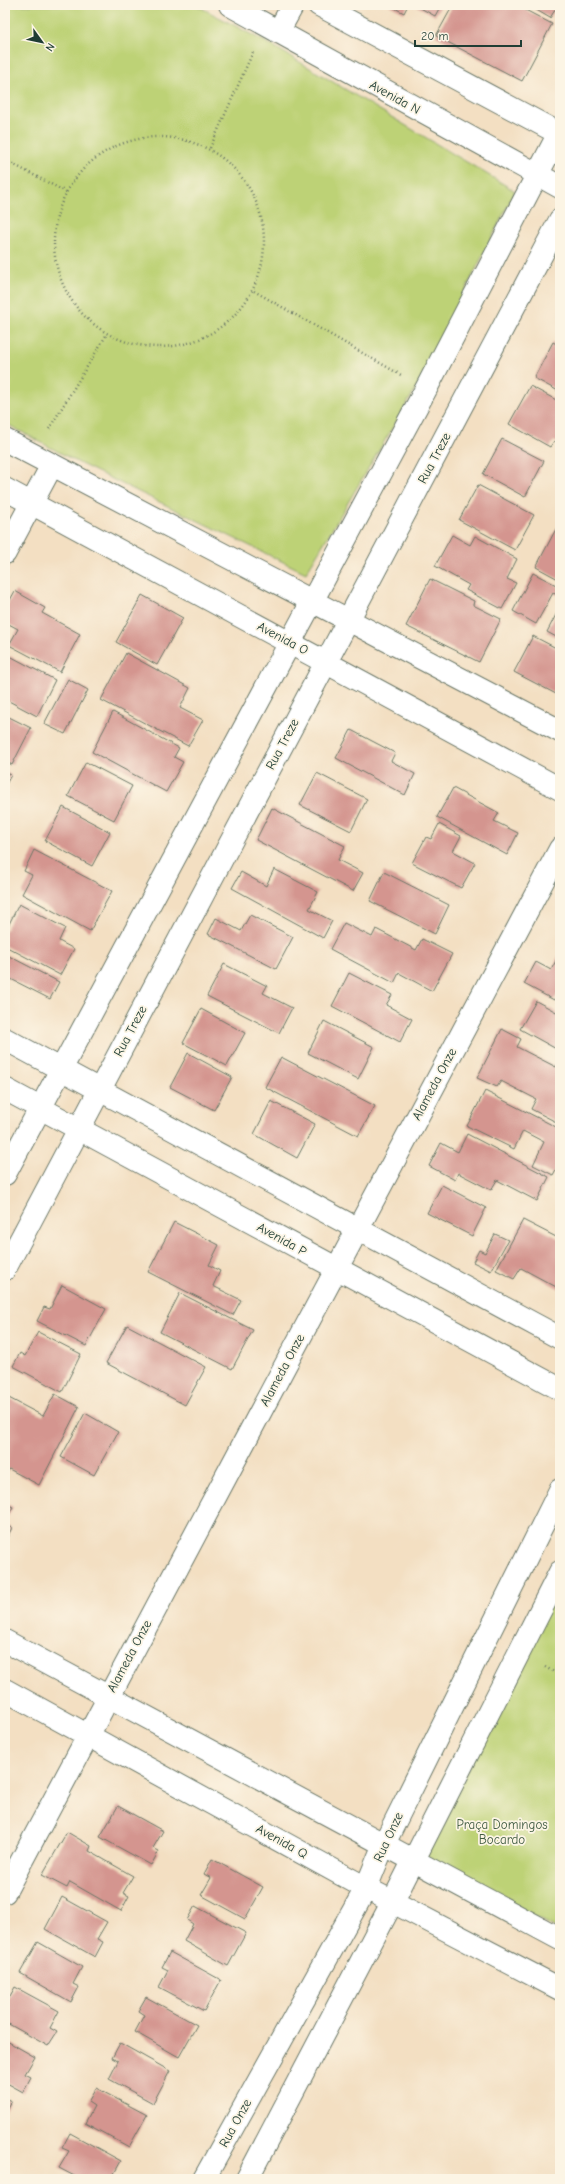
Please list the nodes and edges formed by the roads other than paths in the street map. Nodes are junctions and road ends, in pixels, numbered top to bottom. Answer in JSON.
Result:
{"nodes":[{"id":1,"x":230,"y":5,"type":"edge"},
{"id":2,"x":293,"y":5,"type":"edge"},
{"id":3,"x":319,"y":5,"type":"edge"},
{"id":4,"x":272,"y":28,"type":"junction"},
{"id":5,"x":560,"y":133,"type":"edge"},
{"id":6,"x":536,"y":175,"type":"junction"},
{"id":7,"x":560,"y":187,"type":"edge"},
{"id":8,"x":560,"y":220,"type":"edge"},
{"id":9,"x":5,"y":440,"type":"edge"},
{"id":10,"x":43,"y":460,"type":"junction"},
{"id":11,"x":5,"y":489,"type":"edge"},
{"id":12,"x":32,"y":504,"type":"junction"},
{"id":13,"x":5,"y":553,"type":"edge"},
{"id":14,"x":311,"y":600,"type":"junction"},
{"id":15,"x":348,"y":619,"type":"junction"},
{"id":16,"x":290,"y":642,"type":"junction"},
{"id":17,"x":326,"y":662,"type":"junction"},
{"id":18,"x":560,"y":731,"type":"edge"},
{"id":19,"x":560,"y":789,"type":"edge"},
{"id":20,"x":560,"y":849,"type":"edge"},
{"id":21,"x":5,"y":1039,"type":"edge"},
{"id":22,"x":62,"y":1068,"type":"junction"},
{"id":23,"x":5,"y":1089,"type":"edge"},
{"id":24,"x":100,"y":1089,"type":"junction"},
{"id":25,"x":41,"y":1107,"type":"junction"},
{"id":26,"x":80,"y":1127,"type":"junction"},
{"id":27,"x":5,"y":1174,"type":"edge"},
{"id":28,"x":357,"y":1228,"type":"junction"},
{"id":29,"x":5,"y":1269,"type":"edge"},
{"id":30,"x":336,"y":1269,"type":"junction"},
{"id":31,"x":560,"y":1338,"type":"edge"},
{"id":32,"x":560,"y":1389,"type":"edge"},
{"id":33,"x":560,"y":1490,"type":"edge"},
{"id":34,"x":560,"y":1572,"type":"edge"},
{"id":35,"x":5,"y":1641,"type":"edge"},
{"id":36,"x":5,"y":1690,"type":"edge"},
{"id":37,"x":108,"y":1696,"type":"junction"},
{"id":38,"x":87,"y":1734,"type":"junction"},
{"id":39,"x":384,"y":1844,"type":"junction"},
{"id":40,"x":413,"y":1861,"type":"junction"},
{"id":41,"x":366,"y":1888,"type":"junction"},
{"id":42,"x":5,"y":1892,"type":"edge"},
{"id":43,"x":393,"y":1901,"type":"junction"},
{"id":44,"x":560,"y":1939,"type":"edge"},
{"id":45,"x":560,"y":1989,"type":"edge"},
{"id":46,"x":204,"y":2179,"type":"edge"},
{"id":47,"x":247,"y":2179,"type":"edge"}],
"edges":[{"from":1,"to":4,"type":"street","name":"Avenida N"},
{"from":2,"to":4,"type":"street"},
{"from":3,"to":5,"type":"street"},
{"from":4,"to":6,"type":"street","name":"Avenida N"},
{"from":5,"to":6,"type":"street"},
{"from":6,"to":7,"type":"street","name":"Avenida N"},
{"from":6,"to":14,"type":"street"},
{"from":8,"to":15,"type":"street","name":"Rua Treze"},
{"from":9,"to":10,"type":"street"},
{"from":10,"to":12,"type":"street"},
{"from":10,"to":14,"type":"street"},
{"from":11,"to":12,"type":"street","name":"Avenida O"},
{"from":12,"to":13,"type":"street"},
{"from":12,"to":16,"type":"street","name":"Avenida O"},
{"from":14,"to":15,"type":"street"},
{"from":14,"to":16,"type":"street"},
{"from":15,"to":17,"type":"street","name":"Rua Treze"},
{"from":15,"to":18,"type":"street"},
{"from":16,"to":17,"type":"street","name":"Avenida O"},
{"from":16,"to":22,"type":"street"},
{"from":17,"to":19,"type":"street","name":"Avenida O"},
{"from":17,"to":24,"type":"street","name":"Rua Treze"},
{"from":20,"to":28,"type":"street","name":"Alameda Onze"},
{"from":21,"to":22,"type":"street"},
{"from":22,"to":24,"type":"street"},
{"from":22,"to":25,"type":"street"},
{"from":23,"to":25,"type":"street","name":"Avenida P"},
{"from":24,"to":26,"type":"street","name":"Rua Treze"},
{"from":24,"to":28,"type":"street"},
{"from":25,"to":26,"type":"street","name":"Avenida P"},
{"from":25,"to":27,"type":"street"},
{"from":26,"to":29,"type":"street","name":"Rua Treze"},
{"from":26,"to":30,"type":"street","name":"Avenida P"},
{"from":28,"to":30,"type":"street","name":"Alameda Onze"},
{"from":28,"to":31,"type":"street"},
{"from":30,"to":32,"type":"street","name":"Avenida P"},
{"from":30,"to":37,"type":"street","name":"Alameda Onze"},
{"from":33,"to":39,"type":"street","name":"Rua Onze"},
{"from":34,"to":40,"type":"street"},
{"from":35,"to":37,"type":"street"},
{"from":36,"to":38,"type":"street","name":"Avenida Q"},
{"from":37,"to":38,"type":"street","name":"Alameda Onze"},
{"from":37,"to":39,"type":"street"},
{"from":38,"to":41,"type":"street","name":"Avenida Q"},
{"from":38,"to":42,"type":"street","name":"Alameda Onze"},
{"from":39,"to":40,"type":"street"},
{"from":39,"to":41,"type":"street","name":"Rua Onze"},
{"from":40,"to":43,"type":"street"},
{"from":40,"to":44,"type":"street"},
{"from":41,"to":43,"type":"street","name":"Avenida Q"},
{"from":41,"to":46,"type":"street","name":"Rua Onze"},
{"from":43,"to":45,"type":"street","name":"Avenida Q"},
{"from":43,"to":47,"type":"street"}]}
